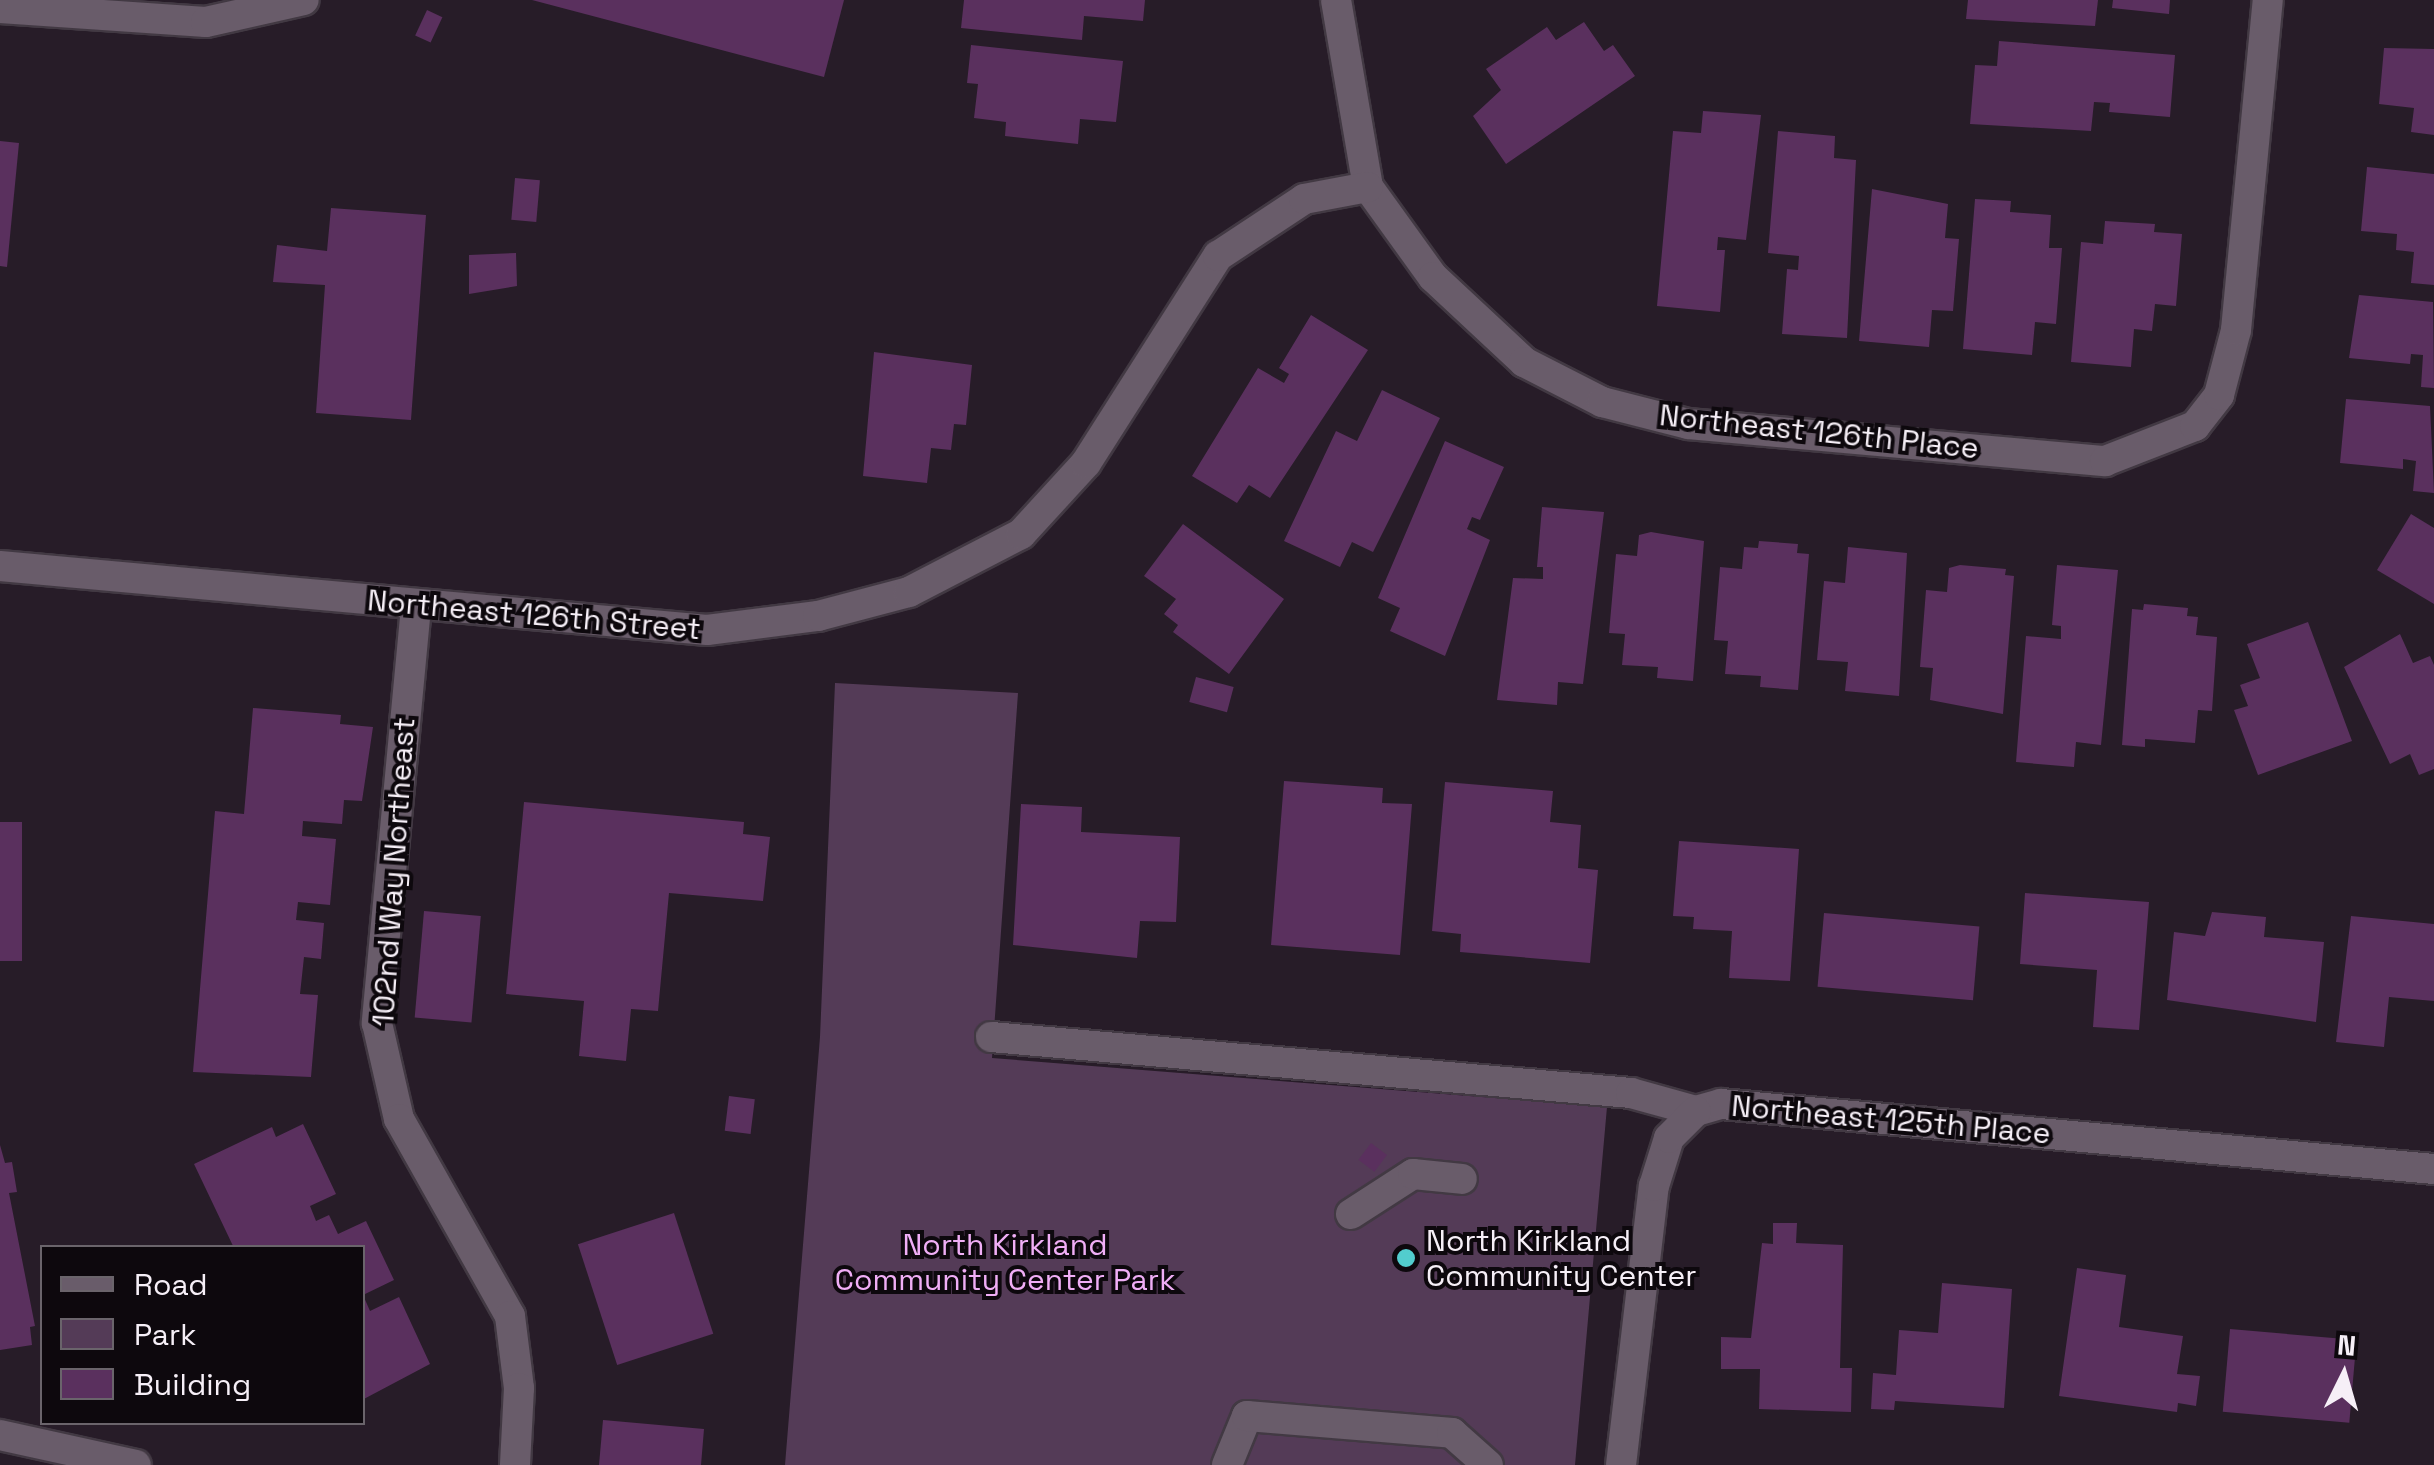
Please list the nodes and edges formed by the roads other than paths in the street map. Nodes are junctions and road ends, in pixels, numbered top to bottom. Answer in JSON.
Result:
{"nodes":[{"id":1,"x":304,"y":0,"type":"edge"},
{"id":2,"x":1336,"y":0,"type":"edge"},
{"id":3,"x":2268,"y":0,"type":"edge"},
{"id":4,"x":0,"y":8,"type":"edge"},
{"id":5,"x":1368,"y":187,"type":"junction"},
{"id":6,"x":0,"y":566,"type":"edge"},
{"id":7,"x":416,"y":607,"type":"junction"},
{"id":8,"x":991,"y":1037,"type":"dead end"},
{"id":9,"x":1696,"y":1111,"type":"junction"},
{"id":10,"x":2434,"y":1169,"type":"edge"},
{"id":11,"x":1462,"y":1180,"type":"dead end"},
{"id":12,"x":1352,"y":1214,"type":"dead end"},
{"id":13,"x":0,"y":1435,"type":"edge"},
{"id":14,"x":136,"y":1465,"type":"edge"},
{"id":15,"x":515,"y":1465,"type":"edge"},
{"id":16,"x":1227,"y":1465,"type":"edge"},
{"id":17,"x":1488,"y":1465,"type":"edge"},
{"id":18,"x":1621,"y":1465,"type":"edge"}],
"edges":[{"from":1,"to":4,"type":"street"},
{"from":2,"to":5,"type":"street"},
{"from":3,"to":5,"type":"street","name":"Northeast 126th Place"},
{"from":5,"to":7,"type":"street","name":"Northeast 126th Street"},
{"from":6,"to":7,"type":"street","name":"Northeast 126th Street"},
{"from":7,"to":15,"type":"street","name":"102nd Way Northeast"},
{"from":8,"to":9,"type":"street","name":"Northeast 125th Place"},
{"from":9,"to":10,"type":"street","name":"Northeast 125th Place"},
{"from":9,"to":18,"type":"street"},
{"from":11,"to":12,"type":"street"},
{"from":13,"to":14,"type":"street"},
{"from":16,"to":17,"type":"street"}]}
